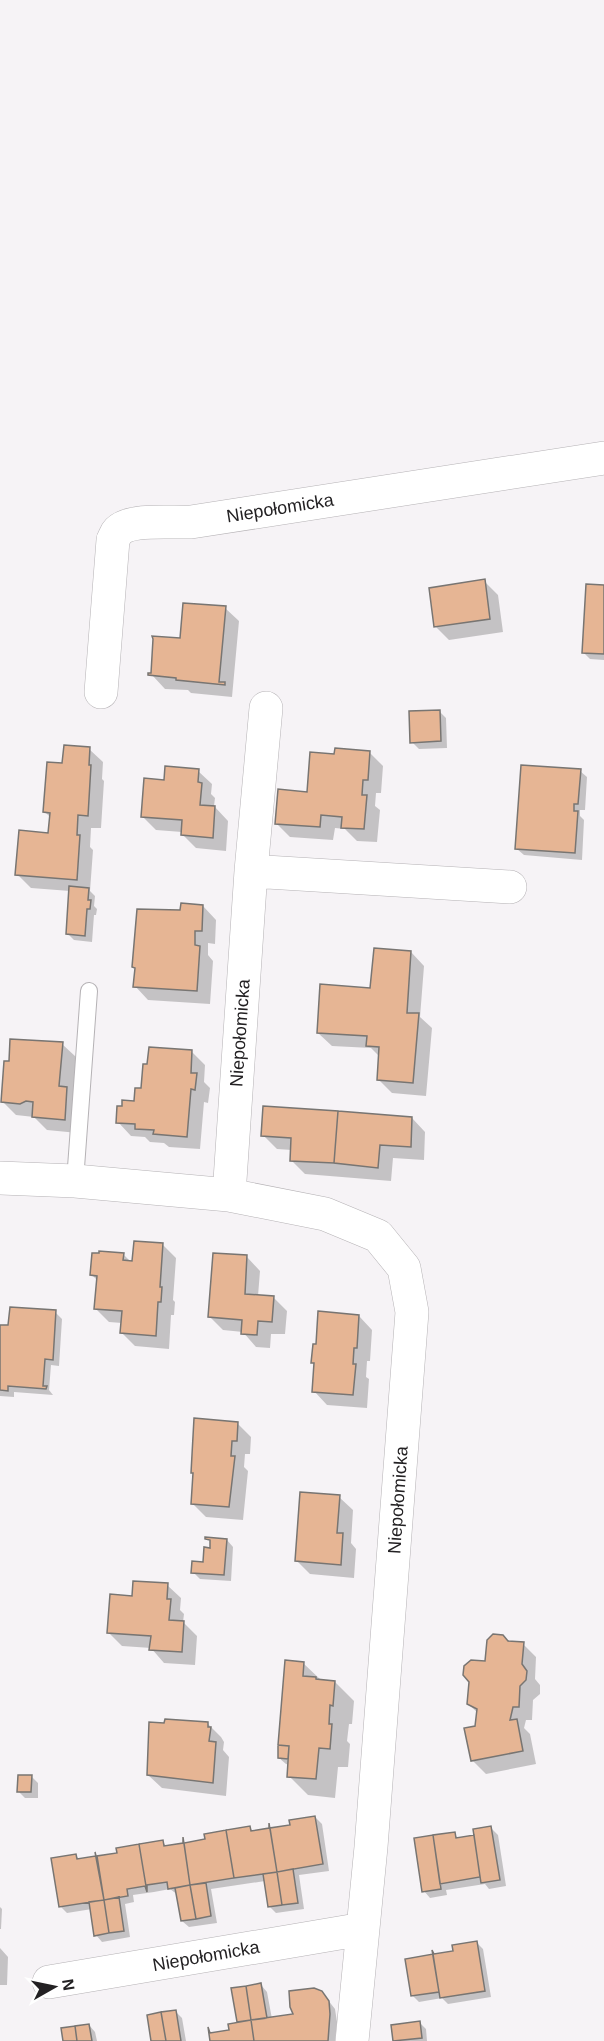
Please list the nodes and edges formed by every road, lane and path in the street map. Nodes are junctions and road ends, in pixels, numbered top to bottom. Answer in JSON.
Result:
{"nodes":[{"id":1,"x":604,"y":458,"type":"edge"},
{"id":2,"x":102,"y":692,"type":"dead end"},
{"id":3,"x":266,"y":708,"type":"dead end"},
{"id":4,"x":251,"y":871,"type":"junction"},
{"id":5,"x":510,"y":887,"type":"dead end"},
{"id":6,"x":89,"y":991,"type":"dead end"},
{"id":7,"x":0,"y":1178,"type":"edge"},
{"id":8,"x":75,"y":1181,"type":"junction"},
{"id":9,"x":228,"y":1195,"type":"junction"},
{"id":10,"x":363,"y":1929,"type":"junction"},
{"id":11,"x":49,"y":1982,"type":"dead end"},
{"id":12,"x":352,"y":2041,"type":"edge"}],
"edges":[{"from":1,"to":2,"type":"street","name":"Niepołomicka"},
{"from":3,"to":4,"type":"street","name":"Niepołomicka"},
{"from":4,"to":5,"type":"street"},
{"from":4,"to":9,"type":"street","name":"Niepołomicka"},
{"from":6,"to":8,"type":"lane"},
{"from":7,"to":8,"type":"street","name":"Niepołomicka"},
{"from":8,"to":9,"type":"street","name":"Niepołomicka"},
{"from":9,"to":10,"type":"street","name":"Niepołomicka"},
{"from":10,"to":11,"type":"street","name":"Niepołomicka"},
{"from":10,"to":12,"type":"street","name":"Niepołomicka"}]}
